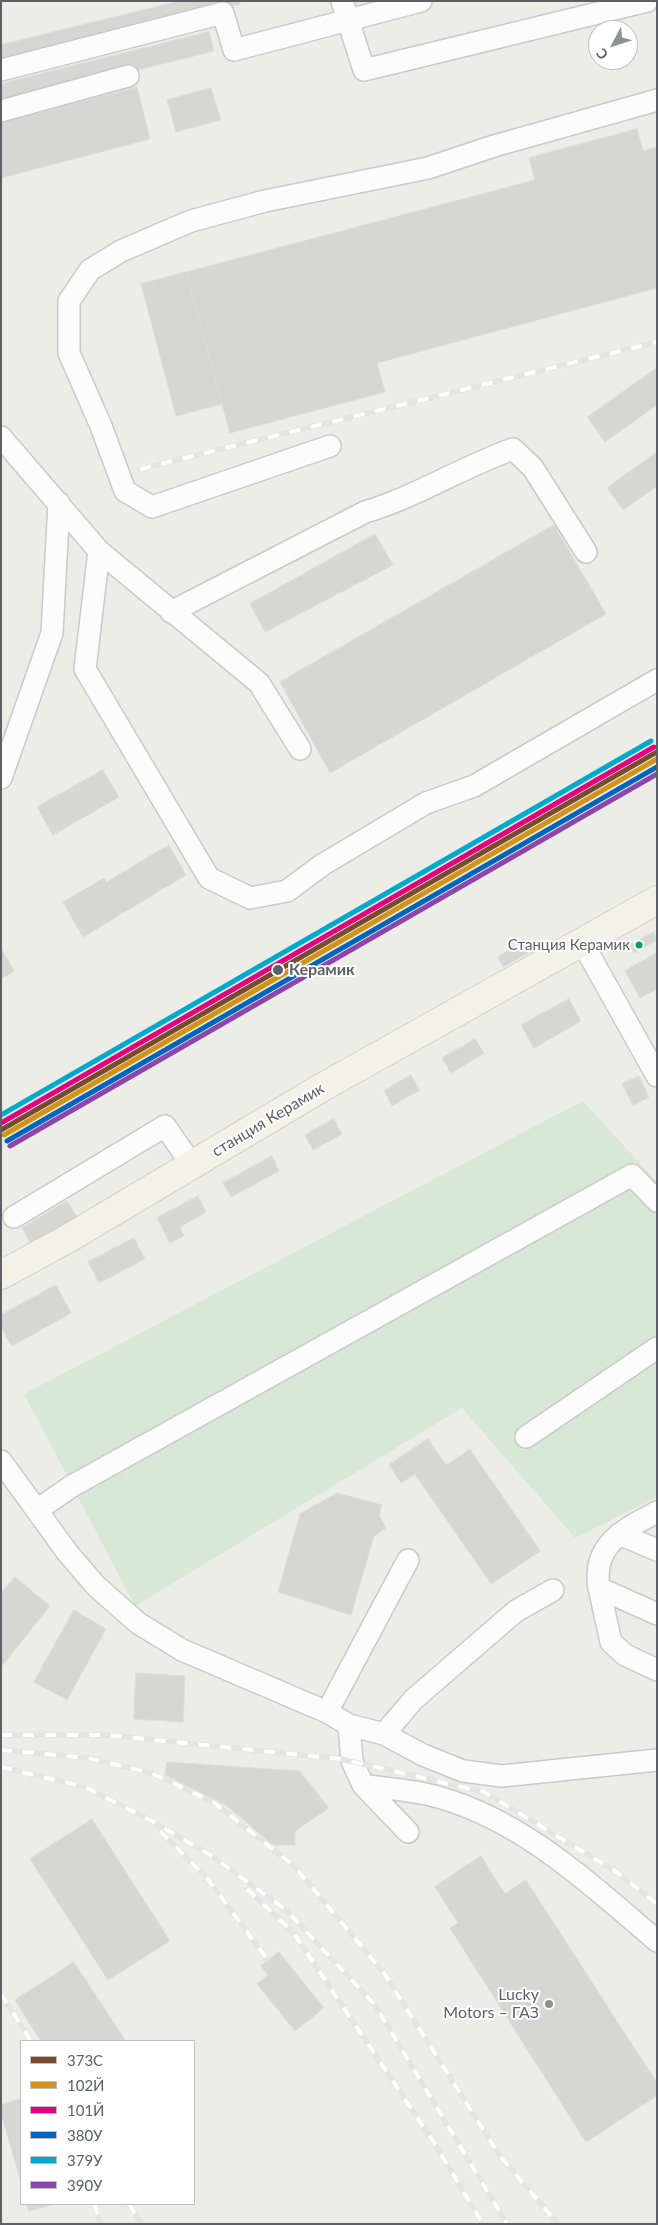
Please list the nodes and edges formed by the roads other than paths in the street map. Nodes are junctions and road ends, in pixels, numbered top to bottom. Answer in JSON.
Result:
{"nodes":[{"id":1,"x":421,"y":1,"type":"edge"},
{"id":2,"x":648,"y":1,"type":"edge"},
{"id":3,"x":345,"y":11,"type":"edge"},
{"id":4,"x":1,"y":70,"type":"edge"},
{"id":5,"x":128,"y":76,"type":"dead end"},
{"id":6,"x":657,"y":100,"type":"edge"},
{"id":7,"x":1,"y":111,"type":"edge"},
{"id":8,"x":1,"y":437,"type":"edge"},
{"id":9,"x":330,"y":446,"type":"dead end"},
{"id":10,"x":59,"y":503,"type":"junction"},
{"id":11,"x":100,"y":551,"type":"junction"},
{"id":12,"x":586,"y":552,"type":"dead end"},
{"id":13,"x":171,"y":612,"type":"junction"},
{"id":14,"x":657,"y":680,"type":"edge"},
{"id":15,"x":300,"y":749,"type":"dead end"},
{"id":16,"x":1,"y":778,"type":"edge"},
{"id":17,"x":657,"y":900,"type":"edge"},
{"id":18,"x":582,"y":942,"type":"junction"},
{"id":19,"x":657,"y":1076,"type":"edge"},
{"id":20,"x":192,"y":1165,"type":"junction"},
{"id":21,"x":657,"y":1201,"type":"edge"},
{"id":22,"x":14,"y":1217,"type":"dead end"},
{"id":23,"x":1,"y":1275,"type":"edge"},
{"id":24,"x":657,"y":1348,"type":"edge"},
{"id":25,"x":526,"y":1437,"type":"dead end"},
{"id":26,"x":3,"y":1466,"type":"edge"},
{"id":27,"x":37,"y":1510,"type":"junction"},
{"id":28,"x":657,"y":1512,"type":"edge"},
{"id":29,"x":619,"y":1534,"type":"junction"},
{"id":30,"x":657,"y":1550,"type":"edge"},
{"id":31,"x":408,"y":1560,"type":"dead end"},
{"id":32,"x":599,"y":1588,"type":"junction"},
{"id":33,"x":553,"y":1590,"type":"dead end"},
{"id":34,"x":657,"y":1614,"type":"edge"},
{"id":35,"x":657,"y":1670,"type":"edge"},
{"id":36,"x":327,"y":1712,"type":"junction"},
{"id":37,"x":349,"y":1725,"type":"junction"},
{"id":38,"x":384,"y":1734,"type":"junction"},
{"id":39,"x":657,"y":1760,"type":"edge"},
{"id":40,"x":363,"y":1785,"type":"junction"},
{"id":41,"x":408,"y":1832,"type":"dead end"},
{"id":42,"x":657,"y":1940,"type":"edge"}],
"edges":[{"from":1,"to":3,"type":"street"},
{"from":2,"to":3,"type":"street"},
{"from":3,"to":4,"type":"street"},
{"from":5,"to":7,"type":"street"},
{"from":6,"to":9,"type":"street"},
{"from":8,"to":10,"type":"street"},
{"from":10,"to":11,"type":"street"},
{"from":10,"to":16,"type":"street"},
{"from":11,"to":13,"type":"street"},
{"from":11,"to":14,"type":"street"},
{"from":12,"to":13,"type":"street"},
{"from":13,"to":15,"type":"street"},
{"from":17,"to":18,"type":"main road","name":"станция Керамик"},
{"from":18,"to":19,"type":"street"},
{"from":18,"to":20,"type":"main road","name":"станция Керамик"},
{"from":20,"to":22,"type":"street"},
{"from":20,"to":23,"type":"main road","name":"станция Керамик"},
{"from":21,"to":27,"type":"street"},
{"from":24,"to":25,"type":"street"},
{"from":26,"to":27,"type":"street"},
{"from":27,"to":36,"type":"street"},
{"from":28,"to":29,"type":"street"},
{"from":29,"to":30,"type":"street"},
{"from":29,"to":32,"type":"street"},
{"from":31,"to":36,"type":"street"},
{"from":32,"to":34,"type":"street"},
{"from":32,"to":35,"type":"street"},
{"from":33,"to":38,"type":"street"},
{"from":36,"to":37,"type":"street"},
{"from":37,"to":38,"type":"street"},
{"from":37,"to":40,"type":"street"},
{"from":38,"to":39,"type":"street"},
{"from":40,"to":41,"type":"street"},
{"from":40,"to":42,"type":"street"}]}
